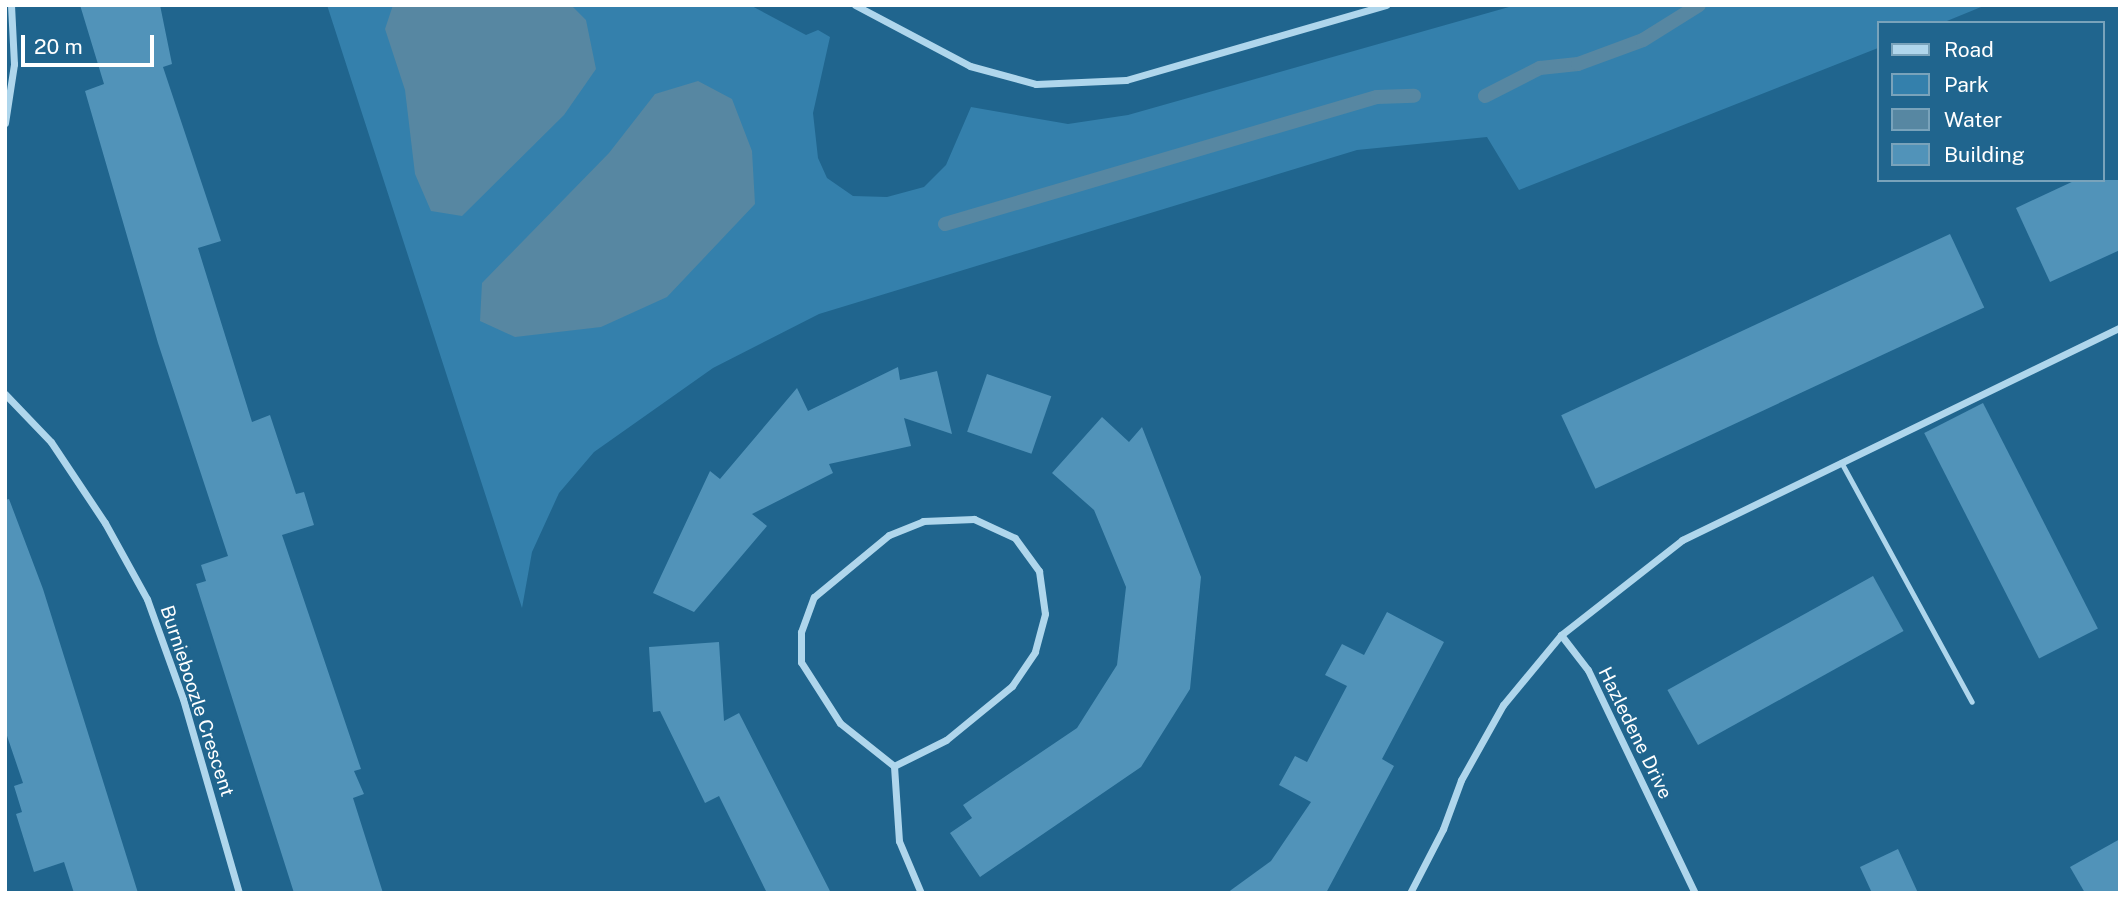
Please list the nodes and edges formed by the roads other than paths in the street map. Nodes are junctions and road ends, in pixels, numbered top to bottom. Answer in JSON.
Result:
{"nodes":[{"id":1,"x":11,"y":5,"type":"edge"},
{"id":2,"x":855,"y":5,"type":"edge"},
{"id":3,"x":1386,"y":5,"type":"edge"},
{"id":4,"x":5,"y":122,"type":"edge"},
{"id":5,"x":2120,"y":327,"type":"edge"},
{"id":6,"x":5,"y":394,"type":"edge"},
{"id":7,"x":1841,"y":463,"type":"junction"},
{"id":8,"x":1561,"y":635,"type":"junction"},
{"id":9,"x":1972,"y":702,"type":"dead end"},
{"id":10,"x":894,"y":766,"type":"junction"},
{"id":11,"x":239,"y":893,"type":"edge"},
{"id":12,"x":921,"y":893,"type":"edge"},
{"id":13,"x":1410,"y":893,"type":"edge"},
{"id":14,"x":1695,"y":893,"type":"edge"}],
"edges":[{"from":1,"to":4,"type":"street"},
{"from":2,"to":3,"type":"street"},
{"from":5,"to":7,"type":"street"},
{"from":6,"to":11,"type":"street","name":"Burnieboozle Crescent"},
{"from":7,"to":8,"type":"street"},
{"from":7,"to":9,"type":"lane"},
{"from":8,"to":13,"type":"street"},
{"from":8,"to":14,"type":"street","name":"Hazledene Drive"},
{"from":10,"to":10,"type":"street"},
{"from":10,"to":12,"type":"street"}]}
